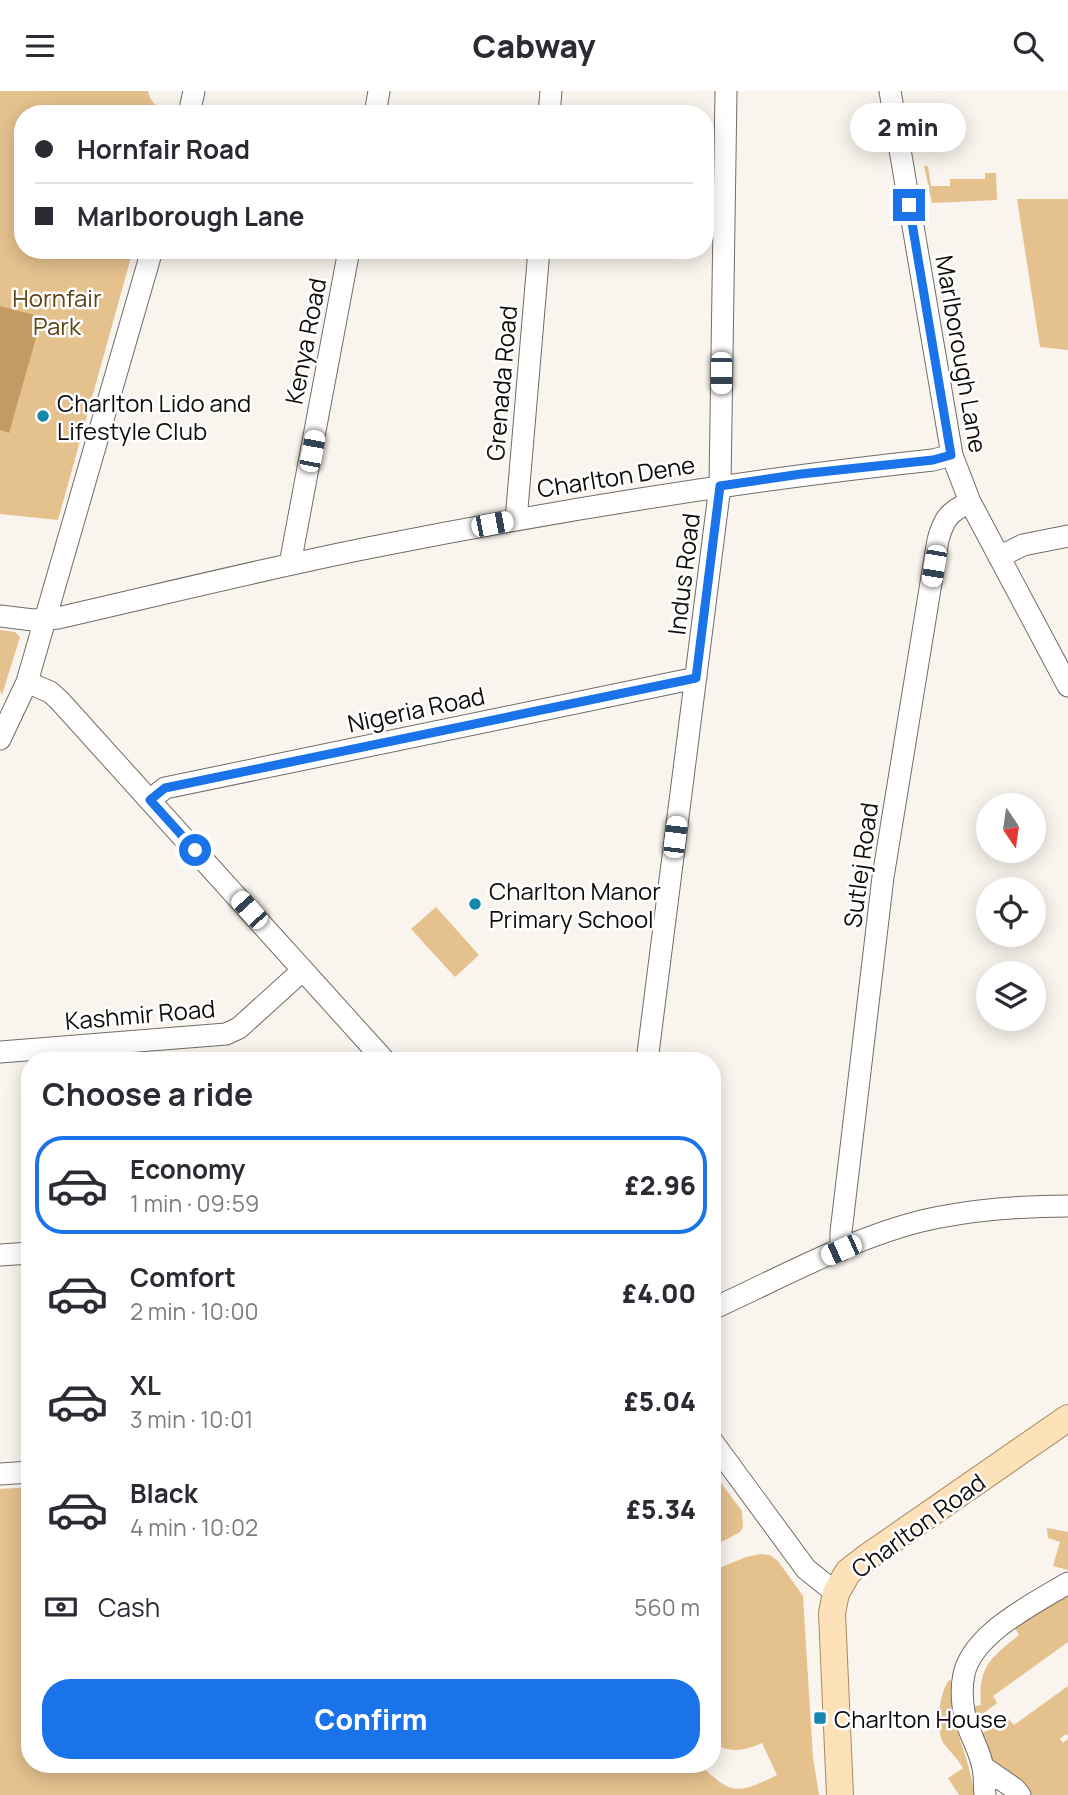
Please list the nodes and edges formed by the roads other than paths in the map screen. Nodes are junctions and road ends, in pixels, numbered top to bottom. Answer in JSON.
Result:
{"nodes":[{"id":1,"x":726,"y":91,"type":"edge"},
{"id":2,"x":890,"y":91,"type":"edge"},
{"id":3,"x":149,"y":259,"type":"edge"},
{"id":4,"x":347,"y":259,"type":"edge"},
{"id":5,"x":538,"y":259,"type":"edge"},
{"id":6,"x":951,"y":455,"type":"junction"},
{"id":7,"x":720,"y":486,"type":"junction"},
{"id":8,"x":970,"y":502,"type":"junction"},
{"id":9,"x":516,"y":520,"type":"junction"},
{"id":10,"x":1068,"y":536,"type":"edge"},
{"id":11,"x":999,"y":557,"type":"junction"},
{"id":12,"x":290,"y":564,"type":"junction"},
{"id":13,"x":0,"y":616,"type":"edge"},
{"id":14,"x":46,"y":619,"type":"junction"},
{"id":15,"x":696,"y":678,"type":"junction"},
{"id":16,"x":27,"y":682,"type":"junction"},
{"id":17,"x":1068,"y":686,"type":"edge"},
{"id":18,"x":0,"y":739,"type":"edge"},
{"id":19,"x":150,"y":800,"type":"junction"},
{"id":20,"x":303,"y":970,"type":"junction"},
{"id":21,"x":0,"y":1052,"type":"edge"},
{"id":22,"x":377,"y":1052,"type":"edge"},
{"id":23,"x":649,"y":1052,"type":"edge"},
{"id":24,"x":1068,"y":1206,"type":"edge"},
{"id":25,"x":841,"y":1250,"type":"junction"},
{"id":26,"x":21,"y":1254,"type":"edge"},
{"id":27,"x":0,"y":1255,"type":"edge"},
{"id":28,"x":721,"y":1304,"type":"edge"},
{"id":29,"x":1068,"y":1418,"type":"edge"},
{"id":30,"x":721,"y":1453,"type":"edge"},
{"id":31,"x":21,"y":1473,"type":"edge"},
{"id":32,"x":0,"y":1474,"type":"edge"},
{"id":33,"x":1068,"y":1583,"type":"edge"},
{"id":34,"x":836,"y":1593,"type":"junction"},
{"id":35,"x":983,"y":1767,"type":"junction"},
{"id":36,"x":839,"y":1795,"type":"edge"},
{"id":37,"x":985,"y":1795,"type":"edge"},
{"id":38,"x":1020,"y":1795,"type":"edge"}],
"edges":[{"from":1,"to":7,"type":"street","name":"Indus Road"},
{"from":2,"to":6,"type":"street","name":"Marlborough Lane"},
{"from":3,"to":14,"type":"street"},
{"from":4,"to":12,"type":"street","name":"Kenya Road"},
{"from":5,"to":9,"type":"street","name":"Grenada Road"},
{"from":6,"to":7,"type":"street","name":"Charlton Dene"},
{"from":6,"to":8,"type":"street","name":"Marlborough Lane"},
{"from":7,"to":9,"type":"street","name":"Charlton Dene"},
{"from":7,"to":15,"type":"street","name":"Indus Road"},
{"from":8,"to":11,"type":"street","name":"Marlborough Lane"},
{"from":8,"to":25,"type":"street","name":"Sutlej Road"},
{"from":9,"to":12,"type":"street","name":"Charlton Dene"},
{"from":10,"to":11,"type":"street"},
{"from":11,"to":17,"type":"street","name":"Marlborough Lane"},
{"from":12,"to":14,"type":"street","name":"Charlton Dene"},
{"from":13,"to":14,"type":"street","name":"Charlton Dene"},
{"from":14,"to":16,"type":"street"},
{"from":15,"to":19,"type":"street","name":"Nigeria Road"},
{"from":15,"to":23,"type":"street","name":"Indus Road"},
{"from":16,"to":18,"type":"street"},
{"from":16,"to":19,"type":"street"},
{"from":19,"to":20,"type":"street"},
{"from":20,"to":21,"type":"street","name":"Kashmir Road"},
{"from":20,"to":22,"type":"street"},
{"from":24,"to":25,"type":"street"},
{"from":25,"to":28,"type":"street"},
{"from":26,"to":27,"type":"street"},
{"from":29,"to":34,"type":"main road","name":"Charlton Road"},
{"from":30,"to":34,"type":"street"},
{"from":31,"to":32,"type":"street"},
{"from":33,"to":35,"type":"street"},
{"from":34,"to":36,"type":"main road","name":"Charlton Road"},
{"from":35,"to":37,"type":"street"},
{"from":35,"to":38,"type":"street"}]}
